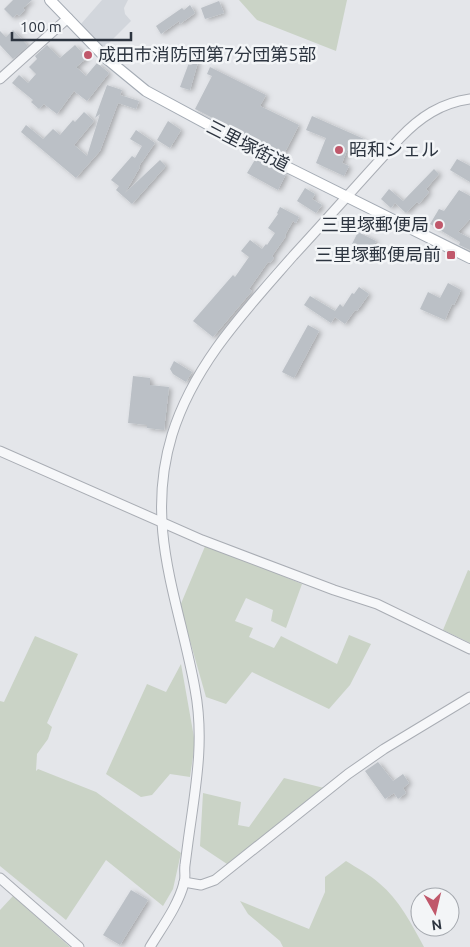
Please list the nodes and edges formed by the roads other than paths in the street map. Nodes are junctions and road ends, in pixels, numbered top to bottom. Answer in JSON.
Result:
{"nodes":[{"id":1,"x":50,"y":0,"type":"edge"},
{"id":2,"x":68,"y":18,"type":"junction"},
{"id":3,"x":0,"y":79,"type":"edge"},
{"id":4,"x":470,"y":99,"type":"edge"},
{"id":5,"x":347,"y":197,"type":"junction"},
{"id":6,"x":470,"y":258,"type":"edge"},
{"id":7,"x":0,"y":451,"type":"edge"},
{"id":8,"x":161,"y":521,"type":"junction"},
{"id":9,"x":470,"y":649,"type":"edge"},
{"id":10,"x":470,"y":697,"type":"edge"},
{"id":11,"x":0,"y":878,"type":"edge"},
{"id":12,"x":184,"y":882,"type":"junction"},
{"id":13,"x":79,"y":947,"type":"edge"},
{"id":14,"x":150,"y":947,"type":"edge"}],
"edges":[{"from":1,"to":2,"type":"main road","name":"三里塚街道"},
{"from":2,"to":3,"type":"street"},
{"from":2,"to":5,"type":"main road","name":"三里塚街道"},
{"from":4,"to":5,"type":"street"},
{"from":5,"to":6,"type":"main road","name":"三里塚街道"},
{"from":5,"to":8,"type":"street"},
{"from":7,"to":8,"type":"street"},
{"from":8,"to":9,"type":"street"},
{"from":8,"to":12,"type":"street"},
{"from":10,"to":12,"type":"street"},
{"from":11,"to":13,"type":"street"},
{"from":12,"to":14,"type":"street"}]}
